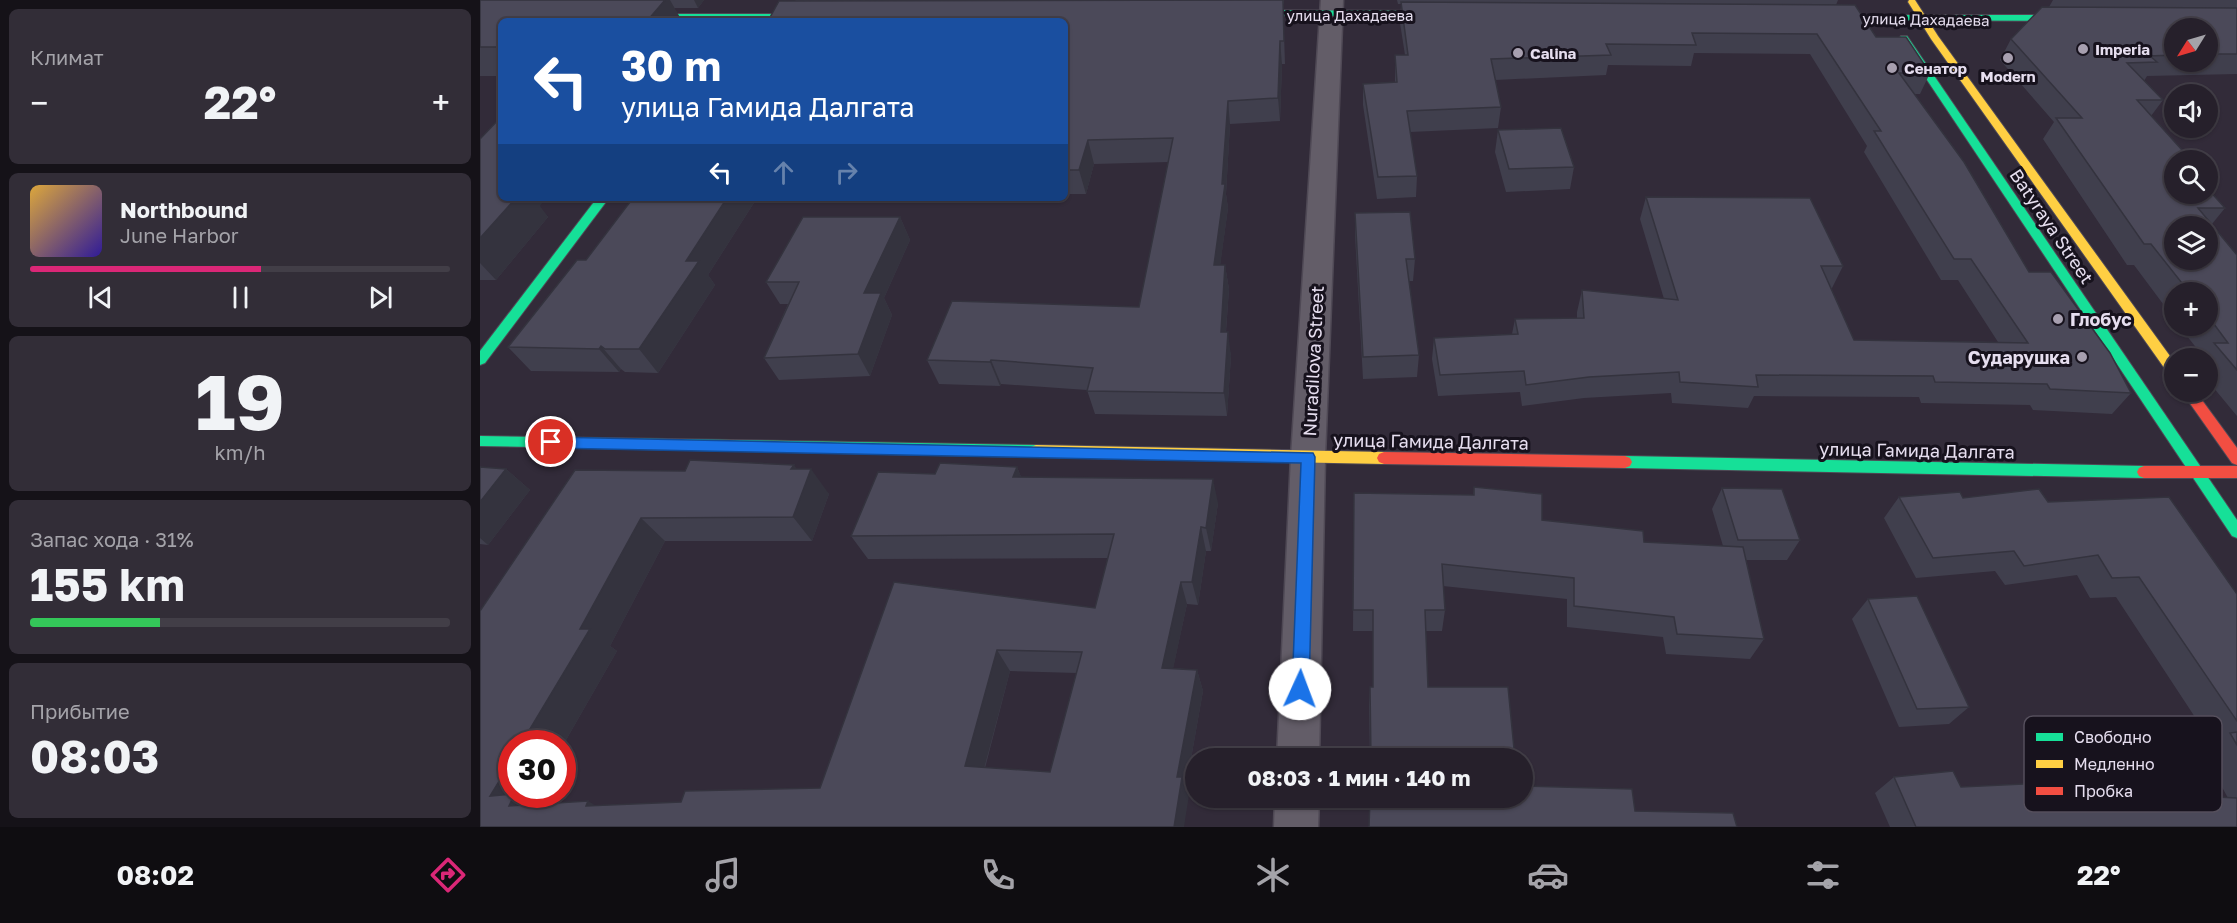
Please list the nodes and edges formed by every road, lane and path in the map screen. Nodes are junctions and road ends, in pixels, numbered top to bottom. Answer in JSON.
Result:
{"nodes":[{"id":1,"x":759,"y":0,"type":"edge"},
{"id":2,"x":1878,"y":0,"type":"edge"},
{"id":3,"x":1911,"y":0,"type":"edge"},
{"id":4,"x":1225,"y":13,"type":"edge"},
{"id":5,"x":1462,"y":14,"type":"edge"},
{"id":6,"x":618,"y":17,"type":"edge"},
{"id":7,"x":833,"y":17,"type":"edge"},
{"id":8,"x":1806,"y":17,"type":"edge"},
{"id":9,"x":1923,"y":17,"type":"junction"},
{"id":10,"x":680,"y":18,"type":"edge"},
{"id":11,"x":744,"y":18,"type":"edge"},
{"id":12,"x":788,"y":18,"type":"edge"},
{"id":13,"x":1889,"y":18,"type":"junction"},
{"id":14,"x":2089,"y":18,"type":"edge"},
{"id":15,"x":1332,"y":22,"type":"edge"},
{"id":16,"x":1885,"y":36,"type":"edge"},
{"id":17,"x":1934,"y":37,"type":"junction"},
{"id":18,"x":1957,"y":37,"type":"dead end"},
{"id":19,"x":601,"y":201,"type":"edge"},
{"id":20,"x":2164,"y":357,"type":"edge"},
{"id":21,"x":480,"y":360,"type":"edge"},
{"id":22,"x":2196,"y":402,"type":"edge"},
{"id":23,"x":480,"y":441,"type":"edge"},
{"id":24,"x":1308,"y":457,"type":"junction"},
{"id":25,"x":2237,"y":459,"type":"edge"},
{"id":26,"x":2237,"y":472,"type":"edge"},
{"id":27,"x":2197,"y":473,"type":"junction"},
{"id":28,"x":2237,"y":532,"type":"edge"},
{"id":29,"x":1298,"y":748,"type":"edge"},
{"id":30,"x":1297,"y":808,"type":"edge"},
{"id":31,"x":1296,"y":827,"type":"edge"}],
"edges":[{"from":1,"to":11,"type":"main road"},
{"from":2,"to":13,"type":"main road","name":"Batyraya Street"},
{"from":3,"to":9,"type":"main road","name":"Batyraya Street"},
{"from":4,"to":15,"type":"main road"},
{"from":5,"to":15,"type":"main road"},
{"from":6,"to":10,"type":"main road"},
{"from":7,"to":12,"type":"main road"},
{"from":8,"to":13,"type":"main road"},
{"from":9,"to":13,"type":"main road"},
{"from":9,"to":14,"type":"main road"},
{"from":9,"to":17,"type":"main road","name":"Batyraya Street"},
{"from":13,"to":27,"type":"main road","name":"Batyraya Street"},
{"from":15,"to":24,"type":"street","name":"Nuradilova Street"},
{"from":16,"to":17,"type":"main road","name":"улица Дахадаева"},
{"from":17,"to":18,"type":"main road","name":"улица Дахадаева"},
{"from":17,"to":20,"type":"main road","name":"Batyraya Street"},
{"from":19,"to":21,"type":"main road"},
{"from":22,"to":25,"type":"main road"},
{"from":23,"to":24,"type":"main road","name":"улица Гамида Далгата"},
{"from":24,"to":27,"type":"main road","name":"улица Гамида Далгата"},
{"from":24,"to":29,"type":"street","name":"Nuradilova Street"},
{"from":26,"to":27,"type":"main road","name":"улица Гамида Далгата"},
{"from":27,"to":28,"type":"main road","name":"Batyraya Street"},
{"from":30,"to":31,"type":"street"}]}
